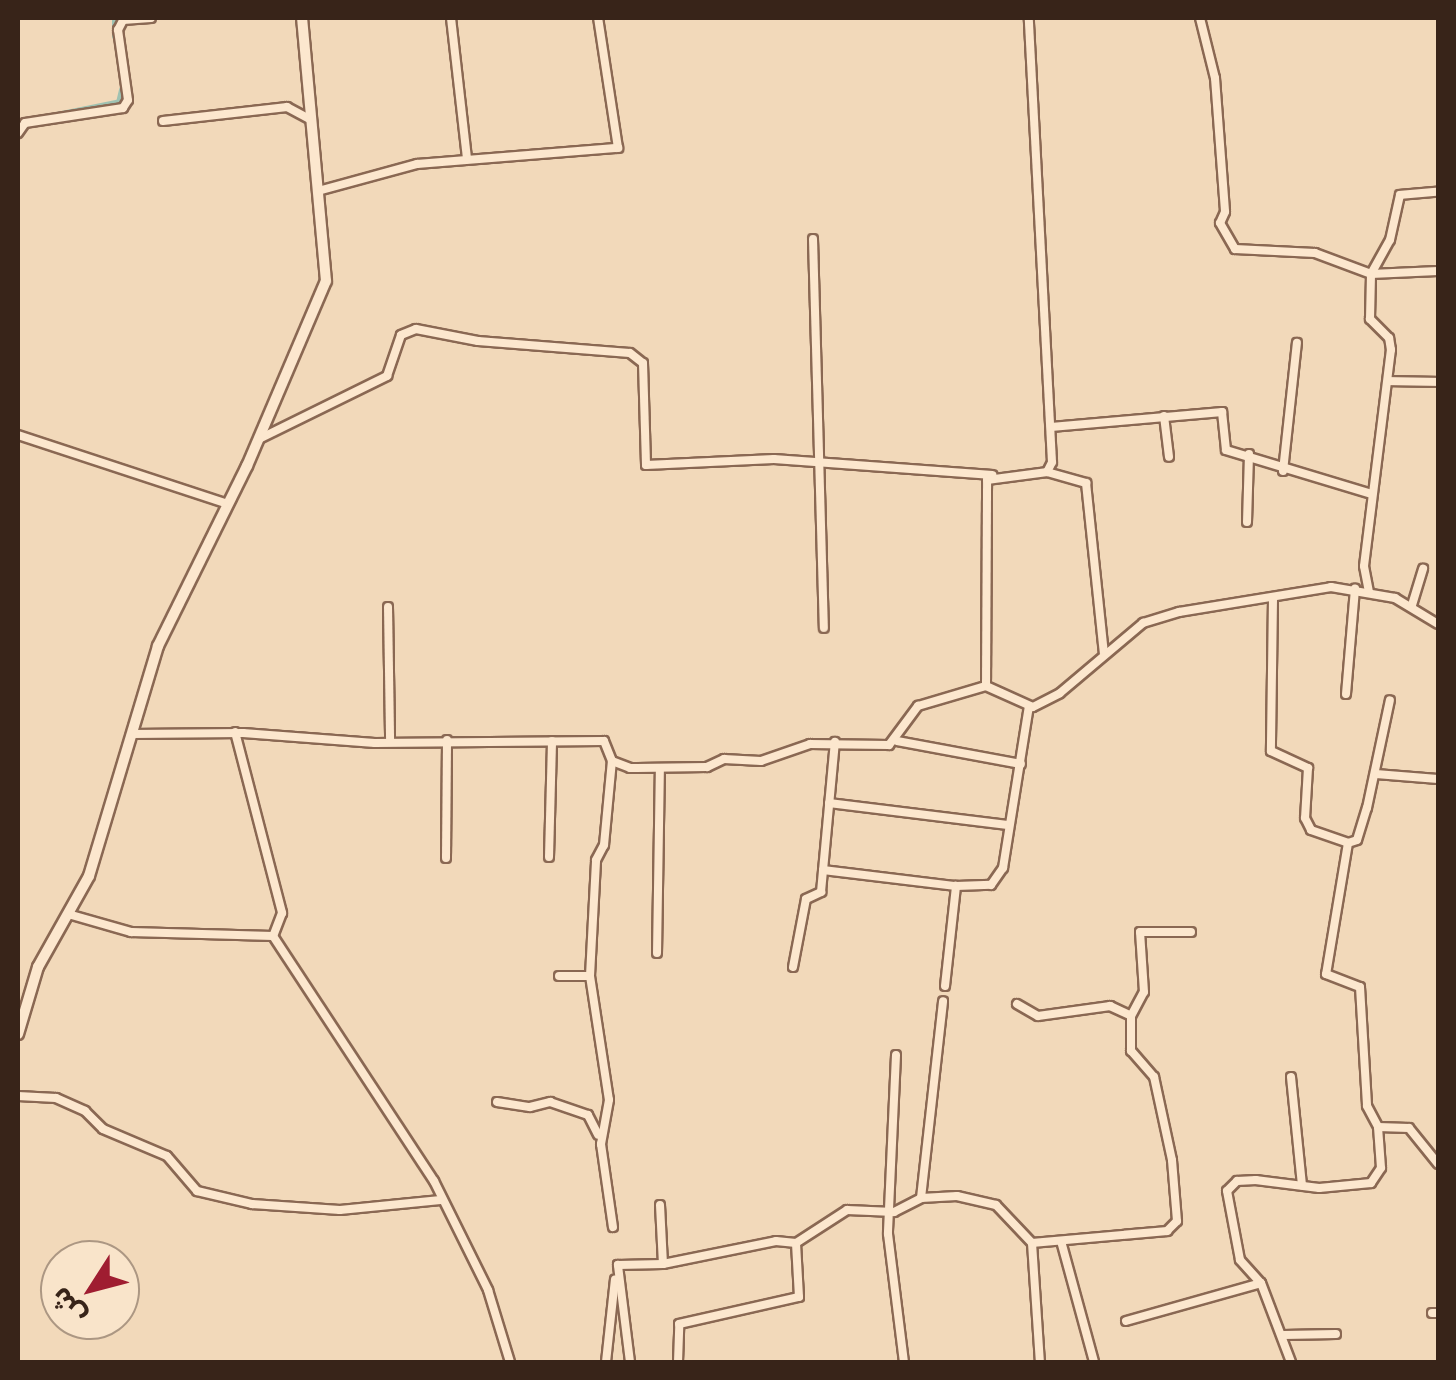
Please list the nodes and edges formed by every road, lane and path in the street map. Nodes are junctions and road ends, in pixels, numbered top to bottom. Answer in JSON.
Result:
{"nodes":[{"id":1,"x":151,"y":18,"type":"edge"},
{"id":2,"x":302,"y":18,"type":"edge"},
{"id":3,"x":451,"y":18,"type":"edge"},
{"id":4,"x":598,"y":18,"type":"edge"},
{"id":5,"x":1029,"y":18,"type":"edge"},
{"id":6,"x":1200,"y":18,"type":"edge"},
{"id":7,"x":311,"y":120,"type":"junction"},
{"id":8,"x":163,"y":121,"type":"dead end"},
{"id":9,"x":18,"y":133,"type":"edge"},
{"id":10,"x":467,"y":158,"type":"junction"},
{"id":11,"x":318,"y":191,"type":"junction"},
{"id":12,"x":1438,"y":192,"type":"edge"},
{"id":13,"x":814,"y":239,"type":"dead end"},
{"id":14,"x":1438,"y":271,"type":"edge"},
{"id":15,"x":1371,"y":274,"type":"junction"},
{"id":16,"x":1297,"y":344,"type":"dead end"},
{"id":17,"x":1388,"y":381,"type":"junction"},
{"id":18,"x":1438,"y":382,"type":"edge"},
{"id":19,"x":1164,"y":416,"type":"junction"},
{"id":20,"x":1051,"y":428,"type":"junction"},
{"id":21,"x":18,"y":435,"type":"edge"},
{"id":22,"x":259,"y":439,"type":"junction"},
{"id":23,"x":1249,"y":454,"type":"junction"},
{"id":24,"x":1169,"y":457,"type":"dead end"},
{"id":25,"x":824,"y":463,"type":"junction"},
{"id":26,"x":1283,"y":471,"type":"junction"},
{"id":27,"x":1047,"y":472,"type":"junction"},
{"id":28,"x":992,"y":475,"type":"junction"},
{"id":29,"x":1372,"y":494,"type":"junction"},
{"id":30,"x":228,"y":504,"type":"junction"},
{"id":31,"x":1247,"y":522,"type":"dead end"},
{"id":32,"x":1423,"y":569,"type":"dead end"},
{"id":33,"x":1355,"y":588,"type":"junction"},
{"id":34,"x":1370,"y":592,"type":"junction"},
{"id":35,"x":1272,"y":598,"type":"junction"},
{"id":36,"x":1412,"y":605,"type":"junction"},
{"id":37,"x":388,"y":607,"type":"dead end"},
{"id":38,"x":1438,"y":624,"type":"edge"},
{"id":39,"x":824,"y":628,"type":"dead end"},
{"id":40,"x":1104,"y":652,"type":"junction"},
{"id":41,"x":986,"y":686,"type":"junction"},
{"id":42,"x":1346,"y":694,"type":"dead end"},
{"id":43,"x":1390,"y":700,"type":"dead end"},
{"id":44,"x":1028,"y":706,"type":"junction"},
{"id":45,"x":235,"y":732,"type":"junction"},
{"id":46,"x":132,"y":734,"type":"junction"},
{"id":47,"x":390,"y":740,"type":"junction"},
{"id":48,"x":447,"y":740,"type":"junction"},
{"id":49,"x":552,"y":741,"type":"junction"},
{"id":50,"x":896,"y":741,"type":"junction"},
{"id":51,"x":835,"y":742,"type":"junction"},
{"id":52,"x":612,"y":762,"type":"junction"},
{"id":53,"x":1021,"y":764,"type":"junction"},
{"id":54,"x":660,"y":768,"type":"junction"},
{"id":55,"x":1376,"y":774,"type":"junction"},
{"id":56,"x":1438,"y":779,"type":"edge"},
{"id":57,"x":829,"y":804,"type":"junction"},
{"id":58,"x":1008,"y":825,"type":"junction"},
{"id":59,"x":1348,"y":844,"type":"junction"},
{"id":60,"x":549,"y":857,"type":"dead end"},
{"id":61,"x":446,"y":858,"type":"dead end"},
{"id":62,"x":823,"y":870,"type":"junction"},
{"id":63,"x":956,"y":886,"type":"junction"},
{"id":64,"x":68,"y":914,"type":"junction"},
{"id":65,"x":1192,"y":932,"type":"dead end"},
{"id":66,"x":274,"y":936,"type":"junction"},
{"id":67,"x":657,"y":953,"type":"dead end"},
{"id":68,"x":793,"y":967,"type":"dead end"},
{"id":69,"x":559,"y":976,"type":"dead end"},
{"id":70,"x":590,"y":976,"type":"junction"},
{"id":71,"x":945,"y":986,"type":"dead end"},
{"id":72,"x":943,"y":1001,"type":"dead end"},
{"id":73,"x":1017,"y":1004,"type":"dead end"},
{"id":74,"x":1131,"y":1016,"type":"junction"},
{"id":75,"x":18,"y":1034,"type":"edge"},
{"id":76,"x":896,"y":1055,"type":"dead end"},
{"id":77,"x":1291,"y":1078,"type":"dead end"},
{"id":78,"x":18,"y":1096,"type":"edge"},
{"id":79,"x":497,"y":1102,"type":"dead end"},
{"id":80,"x":1378,"y":1127,"type":"junction"},
{"id":81,"x":601,"y":1144,"type":"junction"},
{"id":82,"x":1438,"y":1164,"type":"edge"},
{"id":83,"x":1302,"y":1185,"type":"junction"},
{"id":84,"x":921,"y":1198,"type":"junction"},
{"id":85,"x":442,"y":1200,"type":"junction"},
{"id":86,"x":660,"y":1204,"type":"dead end"},
{"id":87,"x":894,"y":1212,"type":"junction"},
{"id":88,"x":613,"y":1227,"type":"dead end"},
{"id":89,"x":1060,"y":1241,"type":"junction"},
{"id":90,"x":796,"y":1243,"type":"junction"},
{"id":91,"x":1032,"y":1243,"type":"junction"},
{"id":92,"x":663,"y":1264,"type":"junction"},
{"id":93,"x":618,"y":1265,"type":"junction"},
{"id":94,"x":1261,"y":1283,"type":"junction"},
{"id":95,"x":1126,"y":1321,"type":"dead end"},
{"id":96,"x":1336,"y":1334,"type":"dead end"},
{"id":97,"x":1284,"y":1335,"type":"junction"},
{"id":98,"x":510,"y":1362,"type":"edge"},
{"id":99,"x":606,"y":1362,"type":"edge"},
{"id":100,"x":630,"y":1362,"type":"edge"},
{"id":101,"x":678,"y":1362,"type":"edge"},
{"id":102,"x":904,"y":1362,"type":"edge"},
{"id":103,"x":1040,"y":1362,"type":"edge"},
{"id":104,"x":1094,"y":1362,"type":"edge"},
{"id":105,"x":1291,"y":1362,"type":"edge"}],
"edges":[{"from":1,"to":9,"type":"street"},
{"from":2,"to":7,"type":"street"},
{"from":3,"to":10,"type":"street"},
{"from":4,"to":10,"type":"street"},
{"from":5,"to":20,"type":"street"},
{"from":6,"to":15,"type":"street"},
{"from":7,"to":8,"type":"street"},
{"from":7,"to":11,"type":"street"},
{"from":10,"to":11,"type":"street"},
{"from":11,"to":22,"type":"street"},
{"from":12,"to":15,"type":"street"},
{"from":13,"to":25,"type":"street"},
{"from":14,"to":15,"type":"street"},
{"from":15,"to":17,"type":"street"},
{"from":16,"to":26,"type":"street"},
{"from":17,"to":18,"type":"street"},
{"from":17,"to":29,"type":"street"},
{"from":19,"to":20,"type":"street"},
{"from":19,"to":23,"type":"street"},
{"from":19,"to":24,"type":"street"},
{"from":20,"to":27,"type":"street"},
{"from":21,"to":30,"type":"street"},
{"from":22,"to":25,"type":"street"},
{"from":22,"to":30,"type":"street"},
{"from":23,"to":26,"type":"street"},
{"from":23,"to":31,"type":"street"},
{"from":25,"to":28,"type":"street"},
{"from":25,"to":39,"type":"street"},
{"from":26,"to":29,"type":"street"},
{"from":27,"to":28,"type":"street"},
{"from":27,"to":40,"type":"street"},
{"from":28,"to":41,"type":"street"},
{"from":29,"to":34,"type":"street"},
{"from":30,"to":46,"type":"street"},
{"from":32,"to":36,"type":"street"},
{"from":33,"to":34,"type":"street"},
{"from":33,"to":35,"type":"street"},
{"from":33,"to":42,"type":"street"},
{"from":34,"to":36,"type":"street"},
{"from":35,"to":40,"type":"street"},
{"from":35,"to":59,"type":"street"},
{"from":36,"to":38,"type":"street"},
{"from":37,"to":47,"type":"street"},
{"from":40,"to":44,"type":"street"},
{"from":41,"to":44,"type":"street"},
{"from":41,"to":50,"type":"street"},
{"from":43,"to":55,"type":"street"},
{"from":44,"to":53,"type":"street"},
{"from":45,"to":46,"type":"street"},
{"from":45,"to":47,"type":"street"},
{"from":45,"to":66,"type":"street"},
{"from":46,"to":64,"type":"street"},
{"from":47,"to":48,"type":"street"},
{"from":48,"to":49,"type":"street"},
{"from":48,"to":61,"type":"street"},
{"from":49,"to":52,"type":"street"},
{"from":49,"to":60,"type":"street"},
{"from":50,"to":51,"type":"street"},
{"from":50,"to":53,"type":"street"},
{"from":51,"to":54,"type":"street"},
{"from":51,"to":57,"type":"street"},
{"from":52,"to":54,"type":"street"},
{"from":52,"to":70,"type":"street"},
{"from":53,"to":58,"type":"street"},
{"from":54,"to":67,"type":"street"},
{"from":55,"to":56,"type":"street"},
{"from":55,"to":59,"type":"street"},
{"from":57,"to":58,"type":"street"},
{"from":57,"to":62,"type":"street"},
{"from":58,"to":63,"type":"street"},
{"from":59,"to":80,"type":"street"},
{"from":62,"to":63,"type":"street"},
{"from":62,"to":68,"type":"street"},
{"from":63,"to":71,"type":"street"},
{"from":64,"to":66,"type":"street"},
{"from":64,"to":75,"type":"street"},
{"from":65,"to":74,"type":"street"},
{"from":66,"to":85,"type":"street"},
{"from":69,"to":70,"type":"street"},
{"from":70,"to":81,"type":"street"},
{"from":72,"to":84,"type":"street"},
{"from":73,"to":74,"type":"street"},
{"from":74,"to":89,"type":"street"},
{"from":76,"to":87,"type":"street"},
{"from":77,"to":83,"type":"street"},
{"from":78,"to":85,"type":"street"},
{"from":79,"to":81,"type":"street"},
{"from":80,"to":82,"type":"street"},
{"from":80,"to":83,"type":"street"},
{"from":81,"to":88,"type":"street"},
{"from":83,"to":94,"type":"street"},
{"from":84,"to":87,"type":"street"},
{"from":84,"to":91,"type":"street"},
{"from":85,"to":98,"type":"street"},
{"from":86,"to":92,"type":"street"},
{"from":87,"to":90,"type":"street"},
{"from":87,"to":102,"type":"street"},
{"from":89,"to":91,"type":"street"},
{"from":89,"to":104,"type":"street"},
{"from":90,"to":92,"type":"street"},
{"from":90,"to":101,"type":"street"},
{"from":91,"to":103,"type":"street"},
{"from":92,"to":93,"type":"street"},
{"from":93,"to":99,"type":"street"},
{"from":93,"to":100,"type":"street"},
{"from":94,"to":95,"type":"street"},
{"from":94,"to":97,"type":"street"},
{"from":96,"to":97,"type":"street"},
{"from":97,"to":105,"type":"street"}]}
